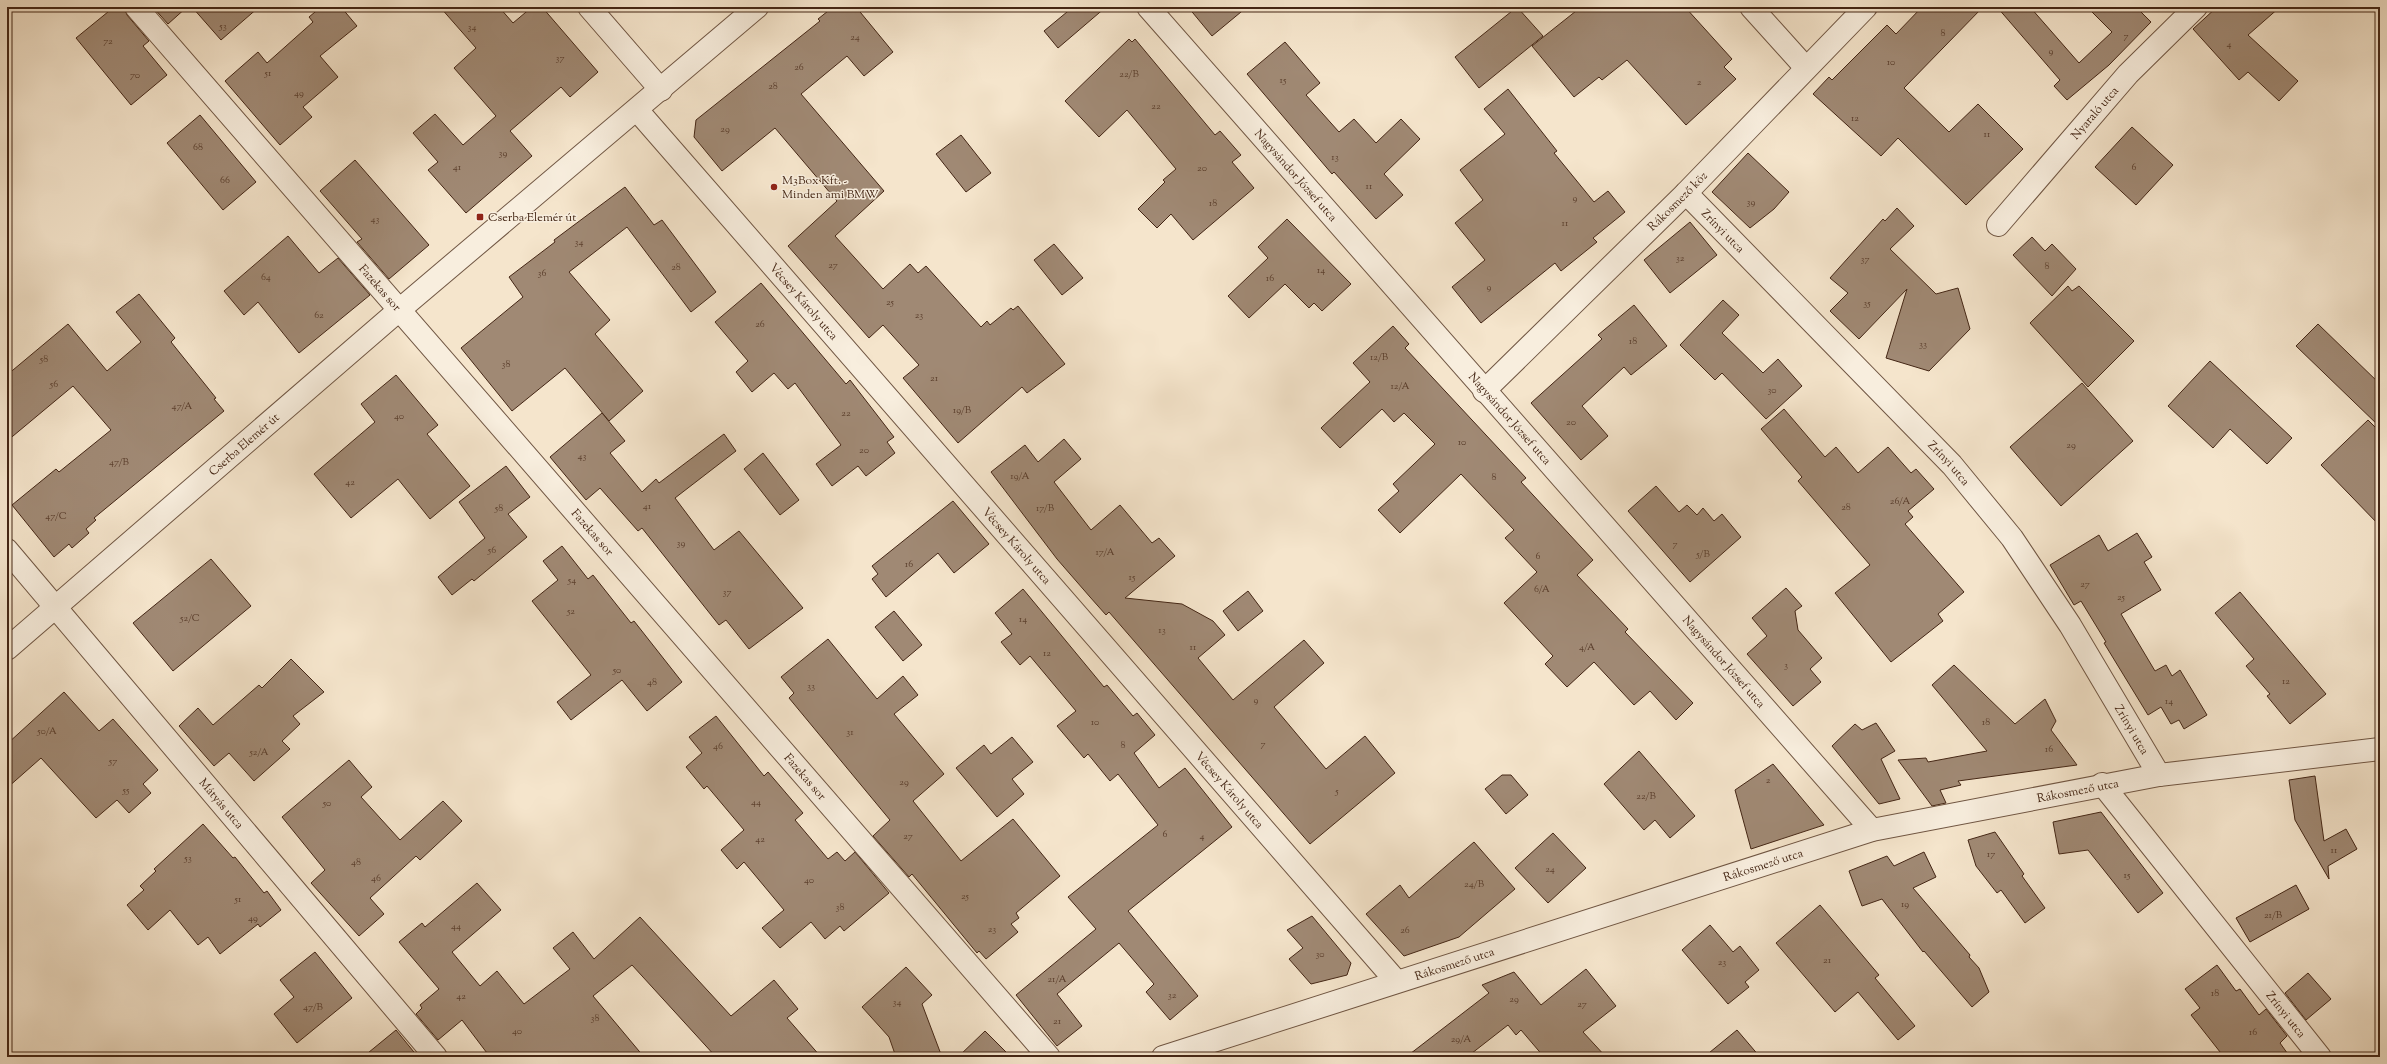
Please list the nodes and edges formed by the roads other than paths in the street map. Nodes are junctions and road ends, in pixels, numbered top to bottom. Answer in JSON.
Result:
{"nodes":[{"id":1,"x":136,"y":7,"type":"edge"},
{"id":2,"x":589,"y":7,"type":"edge"},
{"id":3,"x":757,"y":7,"type":"edge"},
{"id":4,"x":1148,"y":7,"type":"edge"},
{"id":5,"x":1751,"y":7,"type":"edge"},
{"id":6,"x":1866,"y":7,"type":"edge"},
{"id":7,"x":2196,"y":7,"type":"edge"},
{"id":8,"x":1806,"y":68,"type":"junction"},
{"id":9,"x":661,"y":90,"type":"junction"},
{"id":10,"x":637,"y":110,"type":"junction"},
{"id":11,"x":1686,"y":193,"type":"junction"},
{"id":12,"x":1998,"y":225,"type":"dead end"},
{"id":13,"x":398,"y":310,"type":"junction"},
{"id":14,"x":1484,"y":391,"type":"junction"},
{"id":15,"x":7,"y":550,"type":"edge"},
{"id":16,"x":57,"y":607,"type":"junction"},
{"id":17,"x":7,"y":649,"type":"edge"},
{"id":18,"x":2380,"y":749,"type":"edge"},
{"id":19,"x":2159,"y":775,"type":"junction"},
{"id":20,"x":2102,"y":784,"type":"junction"},
{"id":21,"x":1872,"y":830,"type":"junction"},
{"id":22,"x":1396,"y":981,"type":"junction"},
{"id":23,"x":436,"y":1057,"type":"edge"},
{"id":24,"x":1049,"y":1057,"type":"edge"},
{"id":25,"x":1163,"y":1057,"type":"edge"},
{"id":26,"x":2320,"y":1057,"type":"edge"}],
"edges":[{"from":1,"to":13,"type":"street","name":"Fazekas sor"},
{"from":2,"to":9,"type":"street"},
{"from":3,"to":9,"type":"street","name":"Cserba Elemér út"},
{"from":4,"to":14,"type":"street","name":"Nagysándor József utca"},
{"from":5,"to":8,"type":"street"},
{"from":6,"to":8,"type":"street","name":"Rákosmező köz"},
{"from":7,"to":12,"type":"street","name":"Nyaraló utca"},
{"from":8,"to":11,"type":"street","name":"Rákosmező köz"},
{"from":9,"to":10,"type":"street","name":"Cserba Elemér út"},
{"from":10,"to":13,"type":"street","name":"Cserba Elemér út"},
{"from":10,"to":22,"type":"street","name":"Vécsey Károly utca"},
{"from":11,"to":14,"type":"street","name":"Rákosmező köz"},
{"from":11,"to":19,"type":"street","name":"Zrínyi utca"},
{"from":13,"to":16,"type":"street","name":"Cserba Elemér út"},
{"from":13,"to":24,"type":"street","name":"Fazekas sor"},
{"from":14,"to":21,"type":"street","name":"Nagysándor József utca"},
{"from":15,"to":16,"type":"street","name":"Mátyás utca"},
{"from":16,"to":17,"type":"street","name":"Cserba Elemér út"},
{"from":16,"to":23,"type":"street","name":"Mátyás utca"},
{"from":18,"to":19,"type":"street","name":"Rákosmező utca"},
{"from":19,"to":20,"type":"street","name":"Rákosmező utca"},
{"from":20,"to":21,"type":"street","name":"Rákosmező utca"},
{"from":20,"to":26,"type":"street","name":"Zrínyi utca"},
{"from":21,"to":22,"type":"street","name":"Rákosmező utca"},
{"from":22,"to":25,"type":"street","name":"Rákosmező utca"}]}
